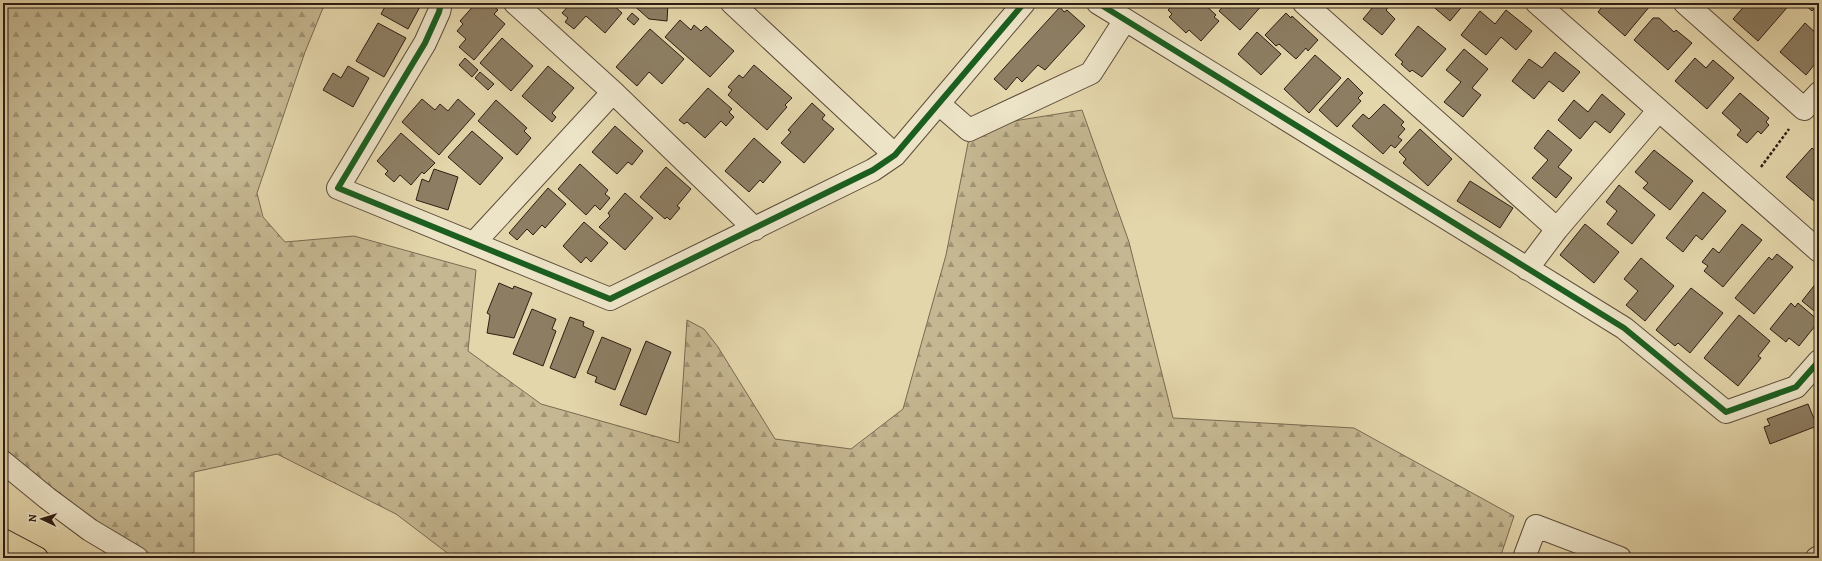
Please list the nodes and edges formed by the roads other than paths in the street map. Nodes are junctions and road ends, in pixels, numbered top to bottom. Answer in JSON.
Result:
{"nodes":[{"id":1,"x":441,"y":3,"type":"edge"},
{"id":2,"x":515,"y":3,"type":"edge"},
{"id":3,"x":732,"y":3,"type":"edge"},
{"id":4,"x":1024,"y":3,"type":"edge"},
{"id":5,"x":1098,"y":3,"type":"edge"},
{"id":6,"x":1304,"y":3,"type":"edge"},
{"id":7,"x":1537,"y":3,"type":"edge"},
{"id":8,"x":1684,"y":3,"type":"edge"},
{"id":9,"x":1125,"y":20,"type":"junction"},
{"id":10,"x":613,"y":92,"type":"junction"},
{"id":11,"x":1819,"y":93,"type":"edge"},
{"id":12,"x":939,"y":104,"type":"junction"},
{"id":13,"x":1659,"y":110,"type":"junction"},
{"id":14,"x":895,"y":155,"type":"junction"},
{"id":15,"x":755,"y":228,"type":"junction"},
{"id":16,"x":1557,"y":229,"type":"junction"},
{"id":17,"x":474,"y":244,"type":"junction"},
{"id":18,"x":1819,"y":251,"type":"edge"},
{"id":19,"x":1527,"y":269,"type":"junction"},
{"id":20,"x":1819,"y":361,"type":"edge"},
{"id":21,"x":3,"y":462,"type":"edge"},
{"id":22,"x":3,"y":540,"type":"edge"},
{"id":23,"x":37,"y":558,"type":"edge"},
{"id":24,"x":137,"y":558,"type":"edge"},
{"id":25,"x":1524,"y":558,"type":"edge"},
{"id":26,"x":1620,"y":558,"type":"edge"}],
"edges":[{"from":1,"to":17,"type":"street"},
{"from":2,"to":10,"type":"street"},
{"from":3,"to":14,"type":"street"},
{"from":4,"to":12,"type":"street"},
{"from":5,"to":9,"type":"street"},
{"from":6,"to":16,"type":"street"},
{"from":7,"to":13,"type":"street"},
{"from":8,"to":11,"type":"street"},
{"from":9,"to":12,"type":"street"},
{"from":9,"to":19,"type":"street"},
{"from":10,"to":15,"type":"street"},
{"from":10,"to":17,"type":"street"},
{"from":12,"to":14,"type":"street"},
{"from":13,"to":16,"type":"street"},
{"from":13,"to":18,"type":"street"},
{"from":14,"to":15,"type":"street"},
{"from":15,"to":17,"type":"street"},
{"from":16,"to":19,"type":"street"},
{"from":19,"to":20,"type":"street"},
{"from":21,"to":24,"type":"street"},
{"from":22,"to":23,"type":"highway"},
{"from":25,"to":26,"type":"street"}]}
